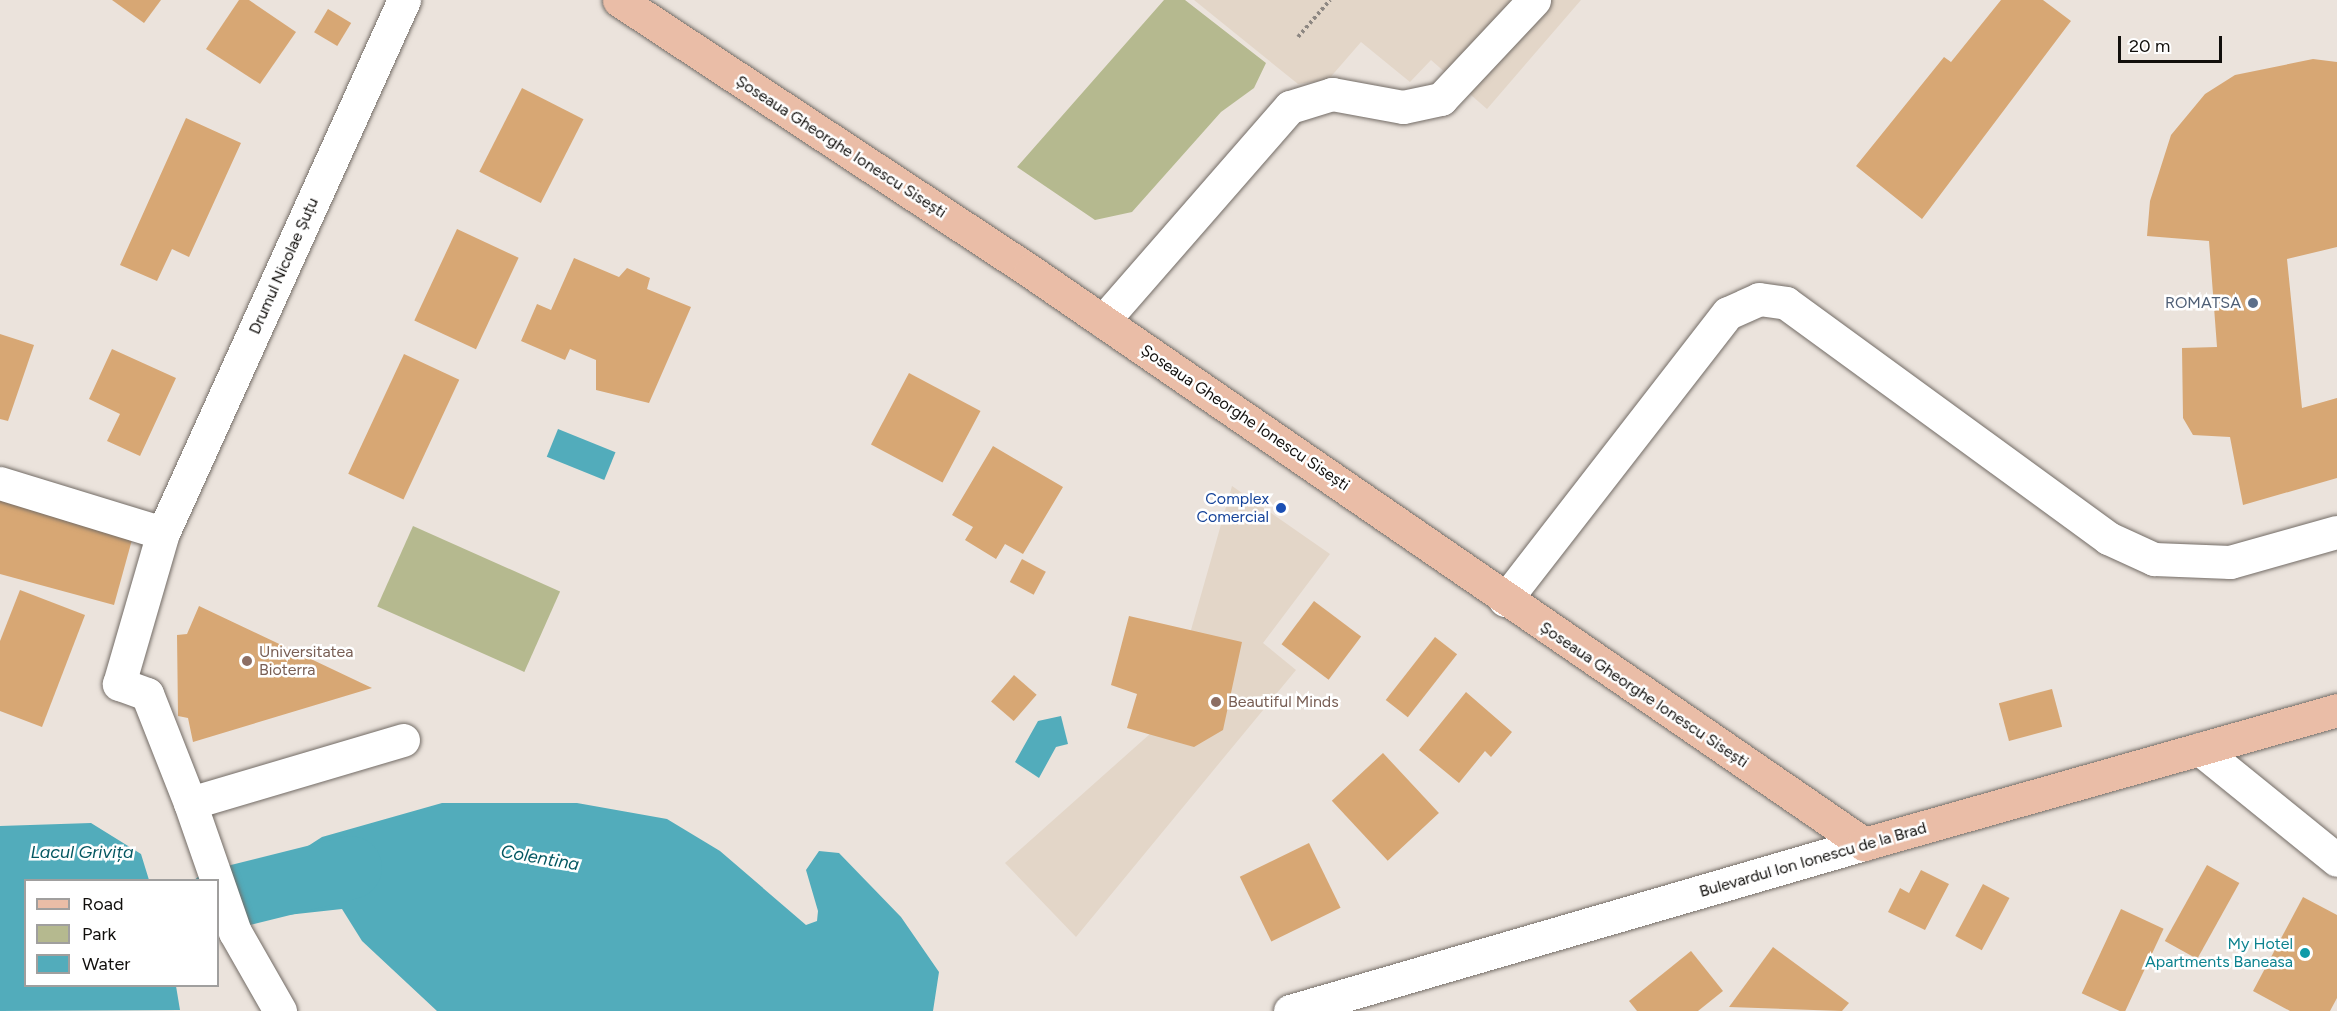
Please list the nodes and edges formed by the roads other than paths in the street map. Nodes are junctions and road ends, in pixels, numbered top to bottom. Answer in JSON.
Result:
{"nodes":[{"id":1,"x":404,"y":0,"type":"edge"},
{"id":2,"x":620,"y":0,"type":"edge"},
{"id":3,"x":1534,"y":0,"type":"edge"},
{"id":4,"x":1103,"y":321,"type":"junction"},
{"id":5,"x":0,"y":483,"type":"edge"},
{"id":6,"x":163,"y":532,"type":"junction"},
{"id":7,"x":2337,"y":532,"type":"edge"},
{"id":8,"x":1505,"y":600,"type":"junction"},
{"id":9,"x":2337,"y":710,"type":"edge"},
{"id":10,"x":403,"y":740,"type":"dead end"},
{"id":11,"x":2200,"y":749,"type":"junction"},
{"id":12,"x":190,"y":803,"type":"junction"},
{"id":13,"x":1864,"y":844,"type":"junction"},
{"id":14,"x":2337,"y":860,"type":"edge"},
{"id":15,"x":218,"y":879,"type":"edge"},
{"id":16,"x":219,"y":883,"type":"edge"},
{"id":17,"x":280,"y":1011,"type":"edge"},
{"id":18,"x":1290,"y":1011,"type":"edge"}],
"edges":[{"from":1,"to":6,"type":"street","name":"Drumul Nicolae Șuțu"},
{"from":2,"to":4,"type":"main road","name":"Șoseaua Gheorghe Ionescu Sisești"},
{"from":3,"to":4,"type":"street"},
{"from":4,"to":8,"type":"main road","name":"Șoseaua Gheorghe Ionescu Sisești"},
{"from":5,"to":6,"type":"street"},
{"from":6,"to":12,"type":"street","name":"Drumul Nicolae Șuțu"},
{"from":7,"to":8,"type":"street"},
{"from":8,"to":13,"type":"main road","name":"Șoseaua Gheorghe Ionescu Sisești"},
{"from":9,"to":11,"type":"main road","name":"Bulevardul Ion Ionescu de la Brad"},
{"from":10,"to":12,"type":"street"},
{"from":11,"to":13,"type":"main road","name":"Bulevardul Ion Ionescu de la Brad"},
{"from":11,"to":14,"type":"street"},
{"from":12,"to":15,"type":"street"},
{"from":13,"to":18,"type":"street","name":"Bulevardul Ion Ionescu de la Brad"},
{"from":16,"to":17,"type":"street"}]}
